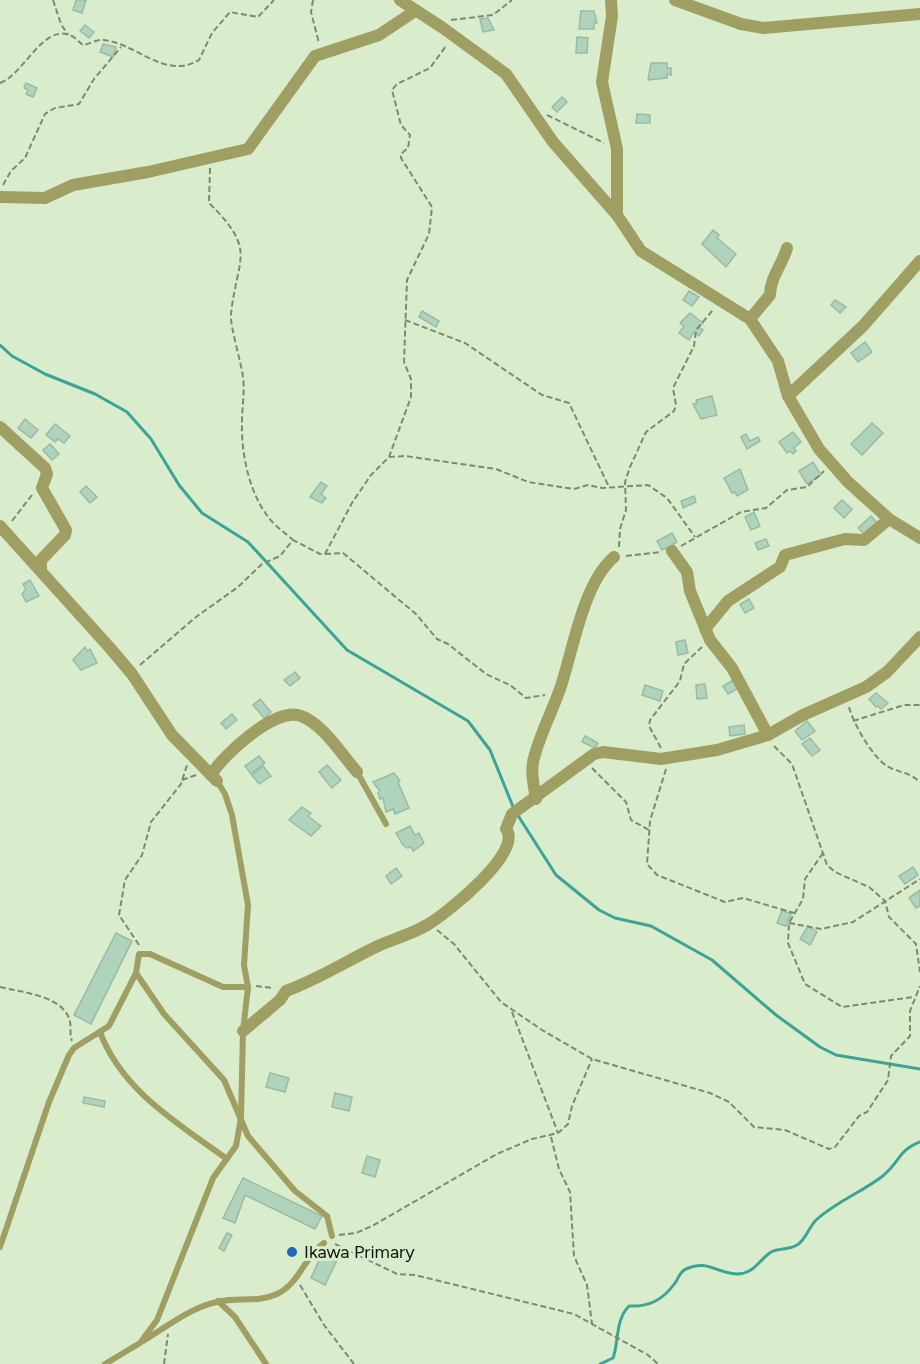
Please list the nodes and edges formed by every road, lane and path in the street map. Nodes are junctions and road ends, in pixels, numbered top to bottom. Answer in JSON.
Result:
{"nodes":[{"id":1,"x":53,"y":0,"type":"edge"},
{"id":2,"x":274,"y":0,"type":"edge"},
{"id":3,"x":313,"y":0,"type":"edge"},
{"id":4,"x":400,"y":0,"type":"edge"},
{"id":5,"x":512,"y":0,"type":"edge"},
{"id":6,"x":610,"y":0,"type":"edge"},
{"id":7,"x":675,"y":0,"type":"edge"},
{"id":8,"x":415,"y":11,"type":"junction"},
{"id":9,"x":920,"y":14,"type":"edge"},
{"id":10,"x":441,"y":26,"type":"junction"},
{"id":11,"x":68,"y":35,"type":"junction"},
{"id":12,"x":453,"y":35,"type":"junction"},
{"id":13,"x":121,"y":46,"type":"junction"},
{"id":14,"x":321,"y":52,"type":"junction"},
{"id":15,"x":0,"y":83,"type":"edge"},
{"id":16,"x":532,"y":114,"type":"junction"},
{"id":17,"x":617,"y":149,"type":"junction"},
{"id":18,"x":204,"y":160,"type":"junction"},
{"id":19,"x":0,"y":191,"type":"edge"},
{"id":20,"x":0,"y":197,"type":"edge"},
{"id":21,"x":617,"y":215,"type":"junction"},
{"id":22,"x":787,"y":248,"type":"dead end"},
{"id":23,"x":920,"y":261,"type":"edge"},
{"id":24,"x":722,"y":301,"type":"junction"},
{"id":25,"x":750,"y":319,"type":"junction"},
{"id":26,"x":405,"y":320,"type":"junction"},
{"id":27,"x":788,"y":396,"type":"junction"},
{"id":28,"x":0,"y":427,"type":"edge"},
{"id":29,"x":389,"y":458,"type":"junction"},
{"id":30,"x":832,"y":465,"type":"junction"},
{"id":31,"x":625,"y":484,"type":"junction"},
{"id":32,"x":41,"y":485,"type":"junction"},
{"id":33,"x":609,"y":487,"type":"junction"},
{"id":34,"x":889,"y":519,"type":"junction"},
{"id":35,"x":3,"y":528,"type":"edge"},
{"id":36,"x":695,"y":537,"type":"junction"},
{"id":37,"x":920,"y":538,"type":"edge"},
{"id":38,"x":292,"y":540,"type":"junction"},
{"id":39,"x":672,"y":551,"type":"junction"},
{"id":40,"x":325,"y":554,"type":"junction"},
{"id":41,"x":614,"y":557,"type":"dead end"},
{"id":42,"x":41,"y":570,"type":"junction"},
{"id":43,"x":707,"y":635,"type":"junction"},
{"id":44,"x":920,"y":637,"type":"edge"},
{"id":45,"x":132,"y":674,"type":"junction"},
{"id":46,"x":559,"y":692,"type":"junction"},
{"id":47,"x":847,"y":696,"type":"junction"},
{"id":48,"x":920,"y":705,"type":"edge"},
{"id":49,"x":854,"y":721,"type":"junction"},
{"id":50,"x":768,"y":735,"type":"junction"},
{"id":51,"x":190,"y":752,"type":"junction"},
{"id":52,"x":669,"y":758,"type":"junction"},
{"id":53,"x":586,"y":761,"type":"junction"},
{"id":54,"x":357,"y":772,"type":"joint"},
{"id":55,"x":214,"y":778,"type":"junction"},
{"id":56,"x":920,"y":782,"type":"edge"},
{"id":57,"x":536,"y":799,"type":"junction"},
{"id":58,"x":386,"y":824,"type":"dead end"},
{"id":59,"x":649,"y":830,"type":"junction"},
{"id":60,"x":823,"y":853,"type":"junction"},
{"id":61,"x":920,"y":879,"type":"edge"},
{"id":62,"x":885,"y":901,"type":"junction"},
{"id":63,"x":794,"y":913,"type":"junction"},
{"id":64,"x":789,"y":923,"type":"junction"},
{"id":65,"x":428,"y":924,"type":"junction"},
{"id":66,"x":144,"y":952,"type":"junction"},
{"id":67,"x":920,"y":972,"type":"edge"},
{"id":68,"x":136,"y":973,"type":"junction"},
{"id":69,"x":920,"y":986,"type":"edge"},
{"id":70,"x":0,"y":987,"type":"edge"},
{"id":71,"x":248,"y":987,"type":"junction"},
{"id":72,"x":286,"y":991,"type":"junction"},
{"id":73,"x":920,"y":994,"type":"edge"},
{"id":74,"x":914,"y":996,"type":"junction"},
{"id":75,"x":510,"y":1010,"type":"junction"},
{"id":76,"x":243,"y":1031,"type":"junction"},
{"id":77,"x":100,"y":1032,"type":"junction"},
{"id":78,"x":74,"y":1048,"type":"junction"},
{"id":79,"x":592,"y":1059,"type":"junction"},
{"id":80,"x":241,"y":1118,"type":"junction"},
{"id":81,"x":558,"y":1133,"type":"junction"},
{"id":82,"x":551,"y":1137,"type":"junction"},
{"id":83,"x":226,"y":1160,"type":"junction"},
{"id":84,"x":332,"y":1236,"type":"joint"},
{"id":85,"x":324,"y":1243,"type":"joint"},
{"id":86,"x":0,"y":1247,"type":"edge"},
{"id":87,"x":296,"y":1277,"type":"junction"},
{"id":88,"x":218,"y":1301,"type":"junction"},
{"id":89,"x":592,"y":1324,"type":"junction"},
{"id":90,"x":169,"y":1325,"type":"junction"},
{"id":91,"x":140,"y":1343,"type":"junction"},
{"id":92,"x":105,"y":1364,"type":"edge"},
{"id":93,"x":164,"y":1364,"type":"edge"},
{"id":94,"x":266,"y":1364,"type":"edge"},
{"id":95,"x":354,"y":1364,"type":"edge"},
{"id":96,"x":658,"y":1364,"type":"edge"}],
"edges":[{"from":1,"to":11,"type":"path"},
{"from":2,"to":13,"type":"path"},
{"from":3,"to":14,"type":"path"},
{"from":4,"to":8,"type":"street"},
{"from":5,"to":10,"type":"path"},
{"from":6,"to":17,"type":"street"},
{"from":7,"to":9,"type":"street"},
{"from":8,"to":10,"type":"street"},
{"from":8,"to":14,"type":"street"},
{"from":10,"to":12,"type":"street"},
{"from":11,"to":13,"type":"path"},
{"from":11,"to":15,"type":"path"},
{"from":12,"to":16,"type":"street"},
{"from":12,"to":26,"type":"path"},
{"from":13,"to":19,"type":"path"},
{"from":14,"to":18,"type":"street"},
{"from":16,"to":17,"type":"path"},
{"from":16,"to":21,"type":"street"},
{"from":17,"to":21,"type":"street"},
{"from":18,"to":20,"type":"street"},
{"from":18,"to":38,"type":"path"},
{"from":21,"to":24,"type":"street"},
{"from":22,"to":25,"type":"street"},
{"from":23,"to":27,"type":"street"},
{"from":24,"to":25,"type":"street"},
{"from":24,"to":31,"type":"path"},
{"from":25,"to":27,"type":"street"},
{"from":26,"to":29,"type":"path"},
{"from":26,"to":33,"type":"path"},
{"from":27,"to":30,"type":"street"},
{"from":28,"to":32,"type":"street"},
{"from":29,"to":33,"type":"path"},
{"from":29,"to":40,"type":"path"},
{"from":30,"to":34,"type":"street"},
{"from":30,"to":36,"type":"path"},
{"from":31,"to":33,"type":"path"},
{"from":31,"to":36,"type":"path"},
{"from":31,"to":39,"type":"path"},
{"from":32,"to":35,"type":"path"},
{"from":32,"to":42,"type":"street"},
{"from":34,"to":37,"type":"street"},
{"from":34,"to":43,"type":"street"},
{"from":35,"to":42,"type":"street"},
{"from":36,"to":39,"type":"path"},
{"from":38,"to":40,"type":"path"},
{"from":38,"to":45,"type":"path"},
{"from":39,"to":43,"type":"street"},
{"from":40,"to":46,"type":"path"},
{"from":41,"to":46,"type":"street"},
{"from":42,"to":45,"type":"street"},
{"from":43,"to":50,"type":"street"},
{"from":43,"to":52,"type":"path"},
{"from":44,"to":47,"type":"street"},
{"from":45,"to":51,"type":"street"},
{"from":46,"to":57,"type":"street"},
{"from":47,"to":49,"type":"path"},
{"from":47,"to":50,"type":"street"},
{"from":48,"to":49,"type":"path"},
{"from":49,"to":56,"type":"path"},
{"from":50,"to":52,"type":"street"},
{"from":50,"to":60,"type":"path"},
{"from":51,"to":55,"type":"street"},
{"from":51,"to":66,"type":"path"},
{"from":52,"to":53,"type":"street"},
{"from":52,"to":59,"type":"path"},
{"from":53,"to":57,"type":"street"},
{"from":53,"to":59,"type":"path"},
{"from":54,"to":55,"type":"street"},
{"from":54,"to":58,"type":"lane"},
{"from":55,"to":71,"type":"lane"},
{"from":57,"to":65,"type":"street"},
{"from":59,"to":63,"type":"path"},
{"from":60,"to":62,"type":"path"},
{"from":60,"to":63,"type":"path"},
{"from":61,"to":62,"type":"path"},
{"from":62,"to":64,"type":"path"},
{"from":62,"to":67,"type":"path"},
{"from":63,"to":64,"type":"path"},
{"from":64,"to":74,"type":"path"},
{"from":65,"to":72,"type":"street"},
{"from":65,"to":75,"type":"path"},
{"from":66,"to":68,"type":"lane"},
{"from":66,"to":71,"type":"lane"},
{"from":68,"to":77,"type":"lane"},
{"from":68,"to":80,"type":"lane"},
{"from":69,"to":74,"type":"path"},
{"from":70,"to":78,"type":"path"},
{"from":71,"to":72,"type":"path"},
{"from":71,"to":76,"type":"lane"},
{"from":72,"to":76,"type":"street"},
{"from":73,"to":74,"type":"path"},
{"from":74,"to":79,"type":"path"},
{"from":75,"to":79,"type":"path"},
{"from":75,"to":81,"type":"path"},
{"from":76,"to":80,"type":"lane"},
{"from":77,"to":78,"type":"lane"},
{"from":77,"to":83,"type":"lane"},
{"from":78,"to":86,"type":"lane"},
{"from":79,"to":81,"type":"path"},
{"from":80,"to":83,"type":"lane"},
{"from":80,"to":84,"type":"lane"},
{"from":81,"to":82,"type":"path"},
{"from":82,"to":84,"type":"path"},
{"from":82,"to":89,"type":"path"},
{"from":83,"to":91,"type":"lane"},
{"from":85,"to":87,"type":"lane"},
{"from":85,"to":89,"type":"path"},
{"from":87,"to":88,"type":"lane"},
{"from":87,"to":95,"type":"path"},
{"from":88,"to":90,"type":"lane"},
{"from":88,"to":94,"type":"lane"},
{"from":89,"to":96,"type":"path"},
{"from":90,"to":91,"type":"lane"},
{"from":90,"to":93,"type":"path"},
{"from":91,"to":92,"type":"lane"}]}
